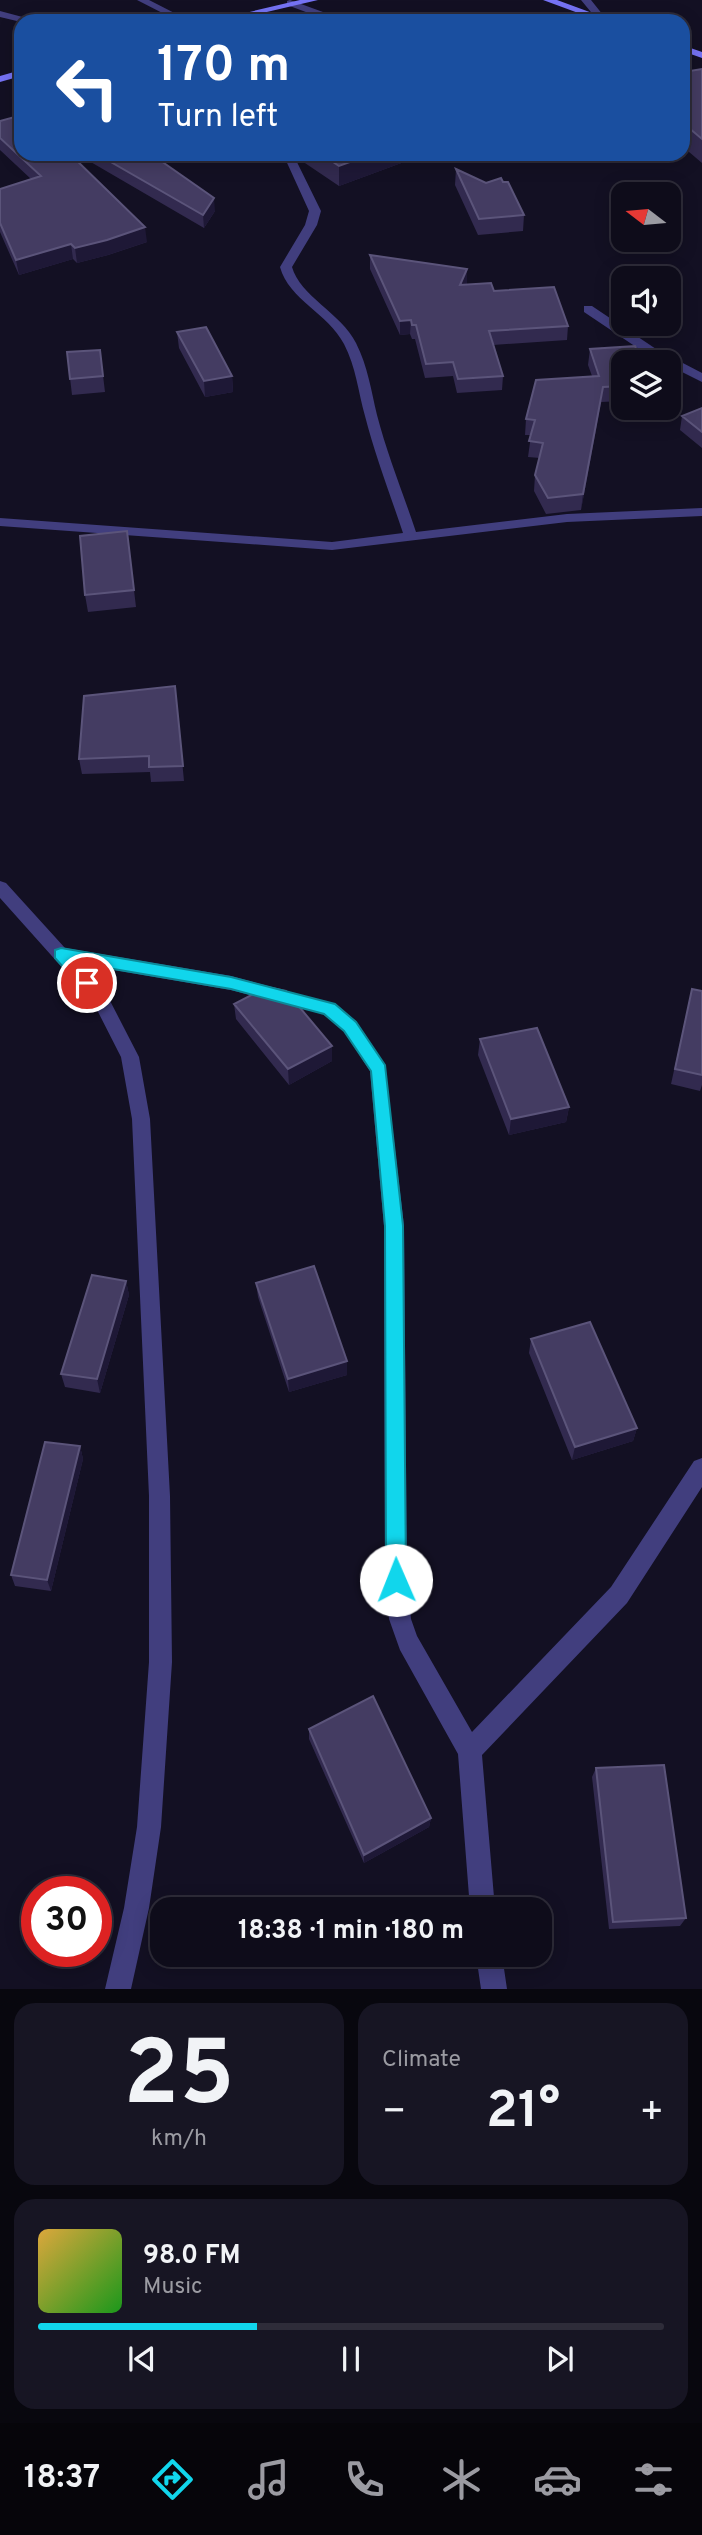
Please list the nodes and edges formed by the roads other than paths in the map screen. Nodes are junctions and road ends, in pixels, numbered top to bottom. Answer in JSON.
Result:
{"nodes":[{"id":1,"x":142,"y":0,"type":"edge"},
{"id":2,"x":313,"y":0,"type":"edge"},
{"id":3,"x":548,"y":0,"type":"edge"},
{"id":4,"x":586,"y":0,"type":"edge"},
{"id":5,"x":290,"y":3,"type":"junction"},
{"id":6,"x":171,"y":14,"type":"edge"},
{"id":7,"x":245,"y":14,"type":"edge"},
{"id":8,"x":319,"y":14,"type":"edge"},
{"id":9,"x":595,"y":14,"type":"edge"},
{"id":10,"x":597,"y":14,"type":"edge"},
{"id":11,"x":291,"y":161,"type":"edge"},
{"id":12,"x":588,"y":309,"type":"dead end"},
{"id":13,"x":702,"y":378,"type":"edge"},
{"id":14,"x":702,"y":512,"type":"edge"},
{"id":15,"x":0,"y":522,"type":"edge"},
{"id":16,"x":410,"y":535,"type":"junction"},
{"id":17,"x":0,"y":887,"type":"edge"},
{"id":18,"x":61,"y":954,"type":"junction"},
{"id":19,"x":702,"y":1468,"type":"edge"},
{"id":20,"x":470,"y":1751,"type":"junction"},
{"id":21,"x":482,"y":1897,"type":"edge"},
{"id":22,"x":491,"y":1967,"type":"edge"},
{"id":23,"x":118,"y":1989,"type":"edge"},
{"id":24,"x":494,"y":1989,"type":"edge"}],
"edges":[{"from":1,"to":6,"type":"street"},
{"from":2,"to":5,"type":"main road"},
{"from":3,"to":9,"type":"main road"},
{"from":4,"to":10,"type":"street"},
{"from":5,"to":7,"type":"main road"},
{"from":5,"to":8,"type":"street"},
{"from":11,"to":16,"type":"street"},
{"from":12,"to":13,"type":"street"},
{"from":14,"to":16,"type":"street"},
{"from":15,"to":16,"type":"street"},
{"from":17,"to":18,"type":"street"},
{"from":18,"to":20,"type":"street"},
{"from":18,"to":23,"type":"street"},
{"from":19,"to":20,"type":"street"},
{"from":20,"to":21,"type":"street"},
{"from":22,"to":24,"type":"street"}]}
